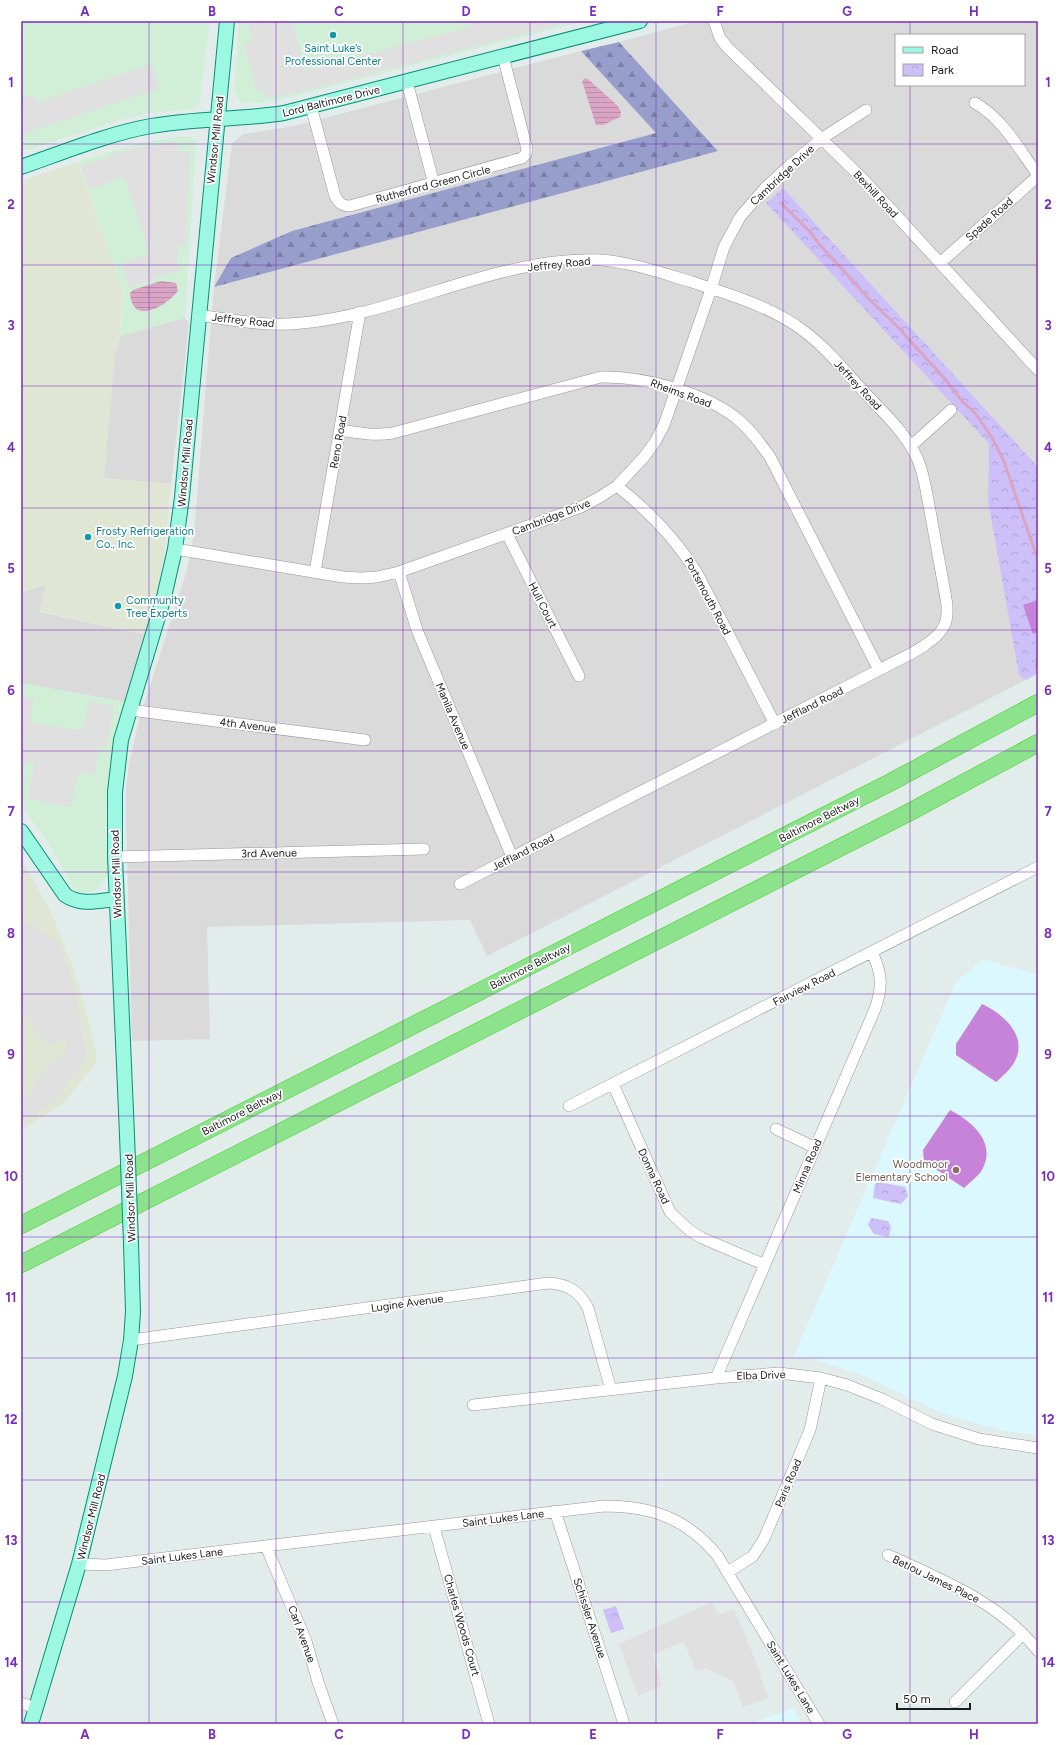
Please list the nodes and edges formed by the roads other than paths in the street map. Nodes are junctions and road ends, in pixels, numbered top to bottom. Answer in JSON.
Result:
{"nodes":[{"id":1,"x":227,"y":21,"type":"edge"},
{"id":2,"x":640,"y":21,"type":"edge"},
{"id":3,"x":714,"y":21,"type":"edge"},
{"id":4,"x":503,"y":56,"type":"junction"},
{"id":5,"x":407,"y":82,"type":"junction"},
{"id":6,"x":975,"y":103,"type":"dead end"},
{"id":7,"x":311,"y":106,"type":"junction"},
{"id":8,"x":866,"y":110,"type":"dead end"},
{"id":9,"x":216,"y":119,"type":"junction"},
{"id":10,"x":821,"y":139,"type":"junction"},
{"id":11,"x":21,"y":167,"type":"edge"},
{"id":12,"x":1038,"y":175,"type":"edge"},
{"id":13,"x":434,"y":184,"type":"junction"},
{"id":14,"x":940,"y":263,"type":"junction"},
{"id":15,"x":711,"y":289,"type":"junction"},
{"id":16,"x":360,"y":312,"type":"junction"},
{"id":17,"x":198,"y":315,"type":"junction"},
{"id":18,"x":1038,"y":370,"type":"edge"},
{"id":19,"x":676,"y":389,"type":"junction"},
{"id":20,"x":951,"y":410,"type":"dead end"},
{"id":21,"x":340,"y":430,"type":"junction"},
{"id":22,"x":911,"y":446,"type":"junction"},
{"id":23,"x":617,"y":486,"type":"junction"},
{"id":24,"x":507,"y":534,"type":"junction"},
{"id":25,"x":176,"y":549,"type":"junction"},
{"id":26,"x":315,"y":572,"type":"junction"},
{"id":27,"x":399,"y":572,"type":"junction"},
{"id":28,"x":879,"y":670,"type":"junction"},
{"id":29,"x":579,"y":676,"type":"dead end"},
{"id":30,"x":1038,"y":703,"type":"edge"},
{"id":31,"x":130,"y":710,"type":"junction"},
{"id":32,"x":774,"y":724,"type":"junction"},
{"id":33,"x":365,"y":740,"type":"dead end"},
{"id":34,"x":1038,"y":743,"type":"edge"},
{"id":35,"x":21,"y":830,"type":"edge"},
{"id":36,"x":424,"y":849,"type":"dead end"},
{"id":37,"x":115,"y":857,"type":"junction"},
{"id":38,"x":512,"y":857,"type":"junction"},
{"id":39,"x":1038,"y":867,"type":"edge"},
{"id":40,"x":460,"y":884,"type":"dead end"},
{"id":41,"x":116,"y":899,"type":"junction"},
{"id":42,"x":872,"y":952,"type":"junction"},
{"id":43,"x":612,"y":1084,"type":"junction"},
{"id":44,"x":569,"y":1106,"type":"dead end"},
{"id":45,"x":776,"y":1129,"type":"dead end"},
{"id":46,"x":814,"y":1147,"type":"junction"},
{"id":47,"x":21,"y":1225,"type":"edge"},
{"id":48,"x":21,"y":1264,"type":"edge"},
{"id":49,"x":765,"y":1265,"type":"junction"},
{"id":50,"x":131,"y":1340,"type":"junction"},
{"id":51,"x":716,"y":1378,"type":"junction"},
{"id":52,"x":821,"y":1378,"type":"junction"},
{"id":53,"x":611,"y":1390,"type":"junction"},
{"id":54,"x":473,"y":1405,"type":"dead end"},
{"id":55,"x":1038,"y":1448,"type":"edge"},
{"id":56,"x":555,"y":1511,"type":"junction"},
{"id":57,"x":434,"y":1527,"type":"junction"},
{"id":58,"x":266,"y":1546,"type":"junction"},
{"id":59,"x":888,"y":1555,"type":"dead end"},
{"id":60,"x":79,"y":1564,"type":"junction"},
{"id":61,"x":728,"y":1572,"type":"junction"},
{"id":62,"x":1023,"y":1634,"type":"junction"},
{"id":63,"x":1038,"y":1651,"type":"edge"},
{"id":64,"x":955,"y":1702,"type":"dead end"},
{"id":65,"x":21,"y":1703,"type":"edge"},
{"id":66,"x":36,"y":1708,"type":"junction"},
{"id":67,"x":31,"y":1724,"type":"edge"},
{"id":68,"x":333,"y":1724,"type":"edge"},
{"id":69,"x":489,"y":1724,"type":"edge"},
{"id":70,"x":624,"y":1724,"type":"edge"},
{"id":71,"x":819,"y":1724,"type":"edge"}],
"edges":[{"from":1,"to":9,"type":"main road","name":"Windsor Mill Road"},
{"from":2,"to":4,"type":"main road","name":"Lord Baltimore Drive"},
{"from":3,"to":10,"type":"street","name":"Bexhill Road"},
{"from":4,"to":5,"type":"main road","name":"Lord Baltimore Drive"},
{"from":4,"to":13,"type":"street","name":"Rutherford Green Circle"},
{"from":5,"to":7,"type":"main road","name":"Lord Baltimore Drive"},
{"from":5,"to":13,"type":"street"},
{"from":6,"to":12,"type":"street"},
{"from":7,"to":9,"type":"main road","name":"Lord Baltimore Drive"},
{"from":7,"to":13,"type":"street","name":"Rutherford Green Circle"},
{"from":8,"to":10,"type":"street","name":"Cambridge Drive"},
{"from":9,"to":11,"type":"main road","name":"Lord Baltimore Drive"},
{"from":9,"to":17,"type":"main road","name":"Windsor Mill Road"},
{"from":10,"to":14,"type":"street","name":"Bexhill Road"},
{"from":10,"to":15,"type":"street","name":"Cambridge Drive"},
{"from":12,"to":14,"type":"street","name":"Spade Road"},
{"from":14,"to":18,"type":"street","name":"Bexhill Road"},
{"from":15,"to":16,"type":"street","name":"Jeffrey Road"},
{"from":15,"to":19,"type":"street","name":"Cambridge Drive"},
{"from":15,"to":22,"type":"street","name":"Jeffrey Road"},
{"from":16,"to":17,"type":"street","name":"Jeffrey Road"},
{"from":16,"to":21,"type":"street","name":"Reno Road"},
{"from":17,"to":25,"type":"main road","name":"Windsor Mill Road"},
{"from":19,"to":21,"type":"street","name":"Rheims Road"},
{"from":19,"to":23,"type":"street","name":"Cambridge Drive"},
{"from":19,"to":28,"type":"street","name":"Rheims Road"},
{"from":20,"to":22,"type":"street"},
{"from":21,"to":26,"type":"street","name":"Reno Road"},
{"from":22,"to":28,"type":"street","name":"Jeffland Road"},
{"from":23,"to":24,"type":"street","name":"Cambridge Drive"},
{"from":23,"to":32,"type":"street","name":"Portsmouth Road"},
{"from":24,"to":27,"type":"street","name":"Cambridge Drive"},
{"from":24,"to":29,"type":"street","name":"Hull Court"},
{"from":25,"to":26,"type":"street","name":"Cambridge Drive"},
{"from":25,"to":31,"type":"main road","name":"Windsor Mill Road"},
{"from":26,"to":27,"type":"street","name":"Cambridge Drive"},
{"from":27,"to":38,"type":"street","name":"Manila Avenue"},
{"from":28,"to":32,"type":"street","name":"Jeffland Road"},
{"from":30,"to":47,"type":"highway","name":"Baltimore Beltway"},
{"from":31,"to":33,"type":"street","name":"4th Avenue"},
{"from":31,"to":37,"type":"main road","name":"Windsor Mill Road"},
{"from":32,"to":38,"type":"street","name":"Jeffland Road"},
{"from":34,"to":48,"type":"highway"},
{"from":35,"to":41,"type":"main road"},
{"from":36,"to":37,"type":"street","name":"3rd Avenue"},
{"from":37,"to":41,"type":"main road","name":"Windsor Mill Road"},
{"from":38,"to":40,"type":"street","name":"Jeffland Road"},
{"from":39,"to":42,"type":"street","name":"Fairview Road"},
{"from":41,"to":50,"type":"main road","name":"Windsor Mill Road","bridge":true},
{"from":42,"to":43,"type":"street","name":"Fairview Road"},
{"from":42,"to":46,"type":"street","name":"Minna Road"},
{"from":43,"to":44,"type":"street","name":"Fairview Road"},
{"from":43,"to":49,"type":"street","name":"Donna Road"},
{"from":45,"to":46,"type":"street"},
{"from":46,"to":49,"type":"street","name":"Minna Road"},
{"from":49,"to":51,"type":"street","name":"Minna Road"},
{"from":50,"to":53,"type":"street","name":"Lugine Avenue"},
{"from":50,"to":60,"type":"main road","name":"Windsor Mill Road"},
{"from":51,"to":52,"type":"street","name":"Elba Drive"},
{"from":51,"to":53,"type":"street","name":"Elba Drive"},
{"from":52,"to":55,"type":"street","name":"Elba Drive"},
{"from":52,"to":61,"type":"street","name":"Paris Road"},
{"from":53,"to":54,"type":"street","name":"Elba Drive"},
{"from":56,"to":57,"type":"street","name":"Saint Lukes Lane"},
{"from":56,"to":61,"type":"street","name":"Saint Lukes Lane"},
{"from":56,"to":70,"type":"street","name":"Schissler Avenue"},
{"from":57,"to":58,"type":"street","name":"Saint Lukes Lane"},
{"from":57,"to":69,"type":"street","name":"Charles Woods Court"},
{"from":58,"to":60,"type":"street","name":"Saint Lukes Lane"},
{"from":58,"to":68,"type":"street","name":"Carl Avenue"},
{"from":59,"to":62,"type":"street","name":"Betlou James Place"},
{"from":60,"to":66,"type":"main road","name":"Windsor Mill Road"},
{"from":61,"to":71,"type":"street","name":"Saint Lukes Lane"},
{"from":62,"to":63,"type":"street","name":"Betlou James Place"},
{"from":62,"to":64,"type":"street"},
{"from":65,"to":66,"type":"street"},
{"from":66,"to":67,"type":"main road","name":"Windsor Mill Road"}]}
